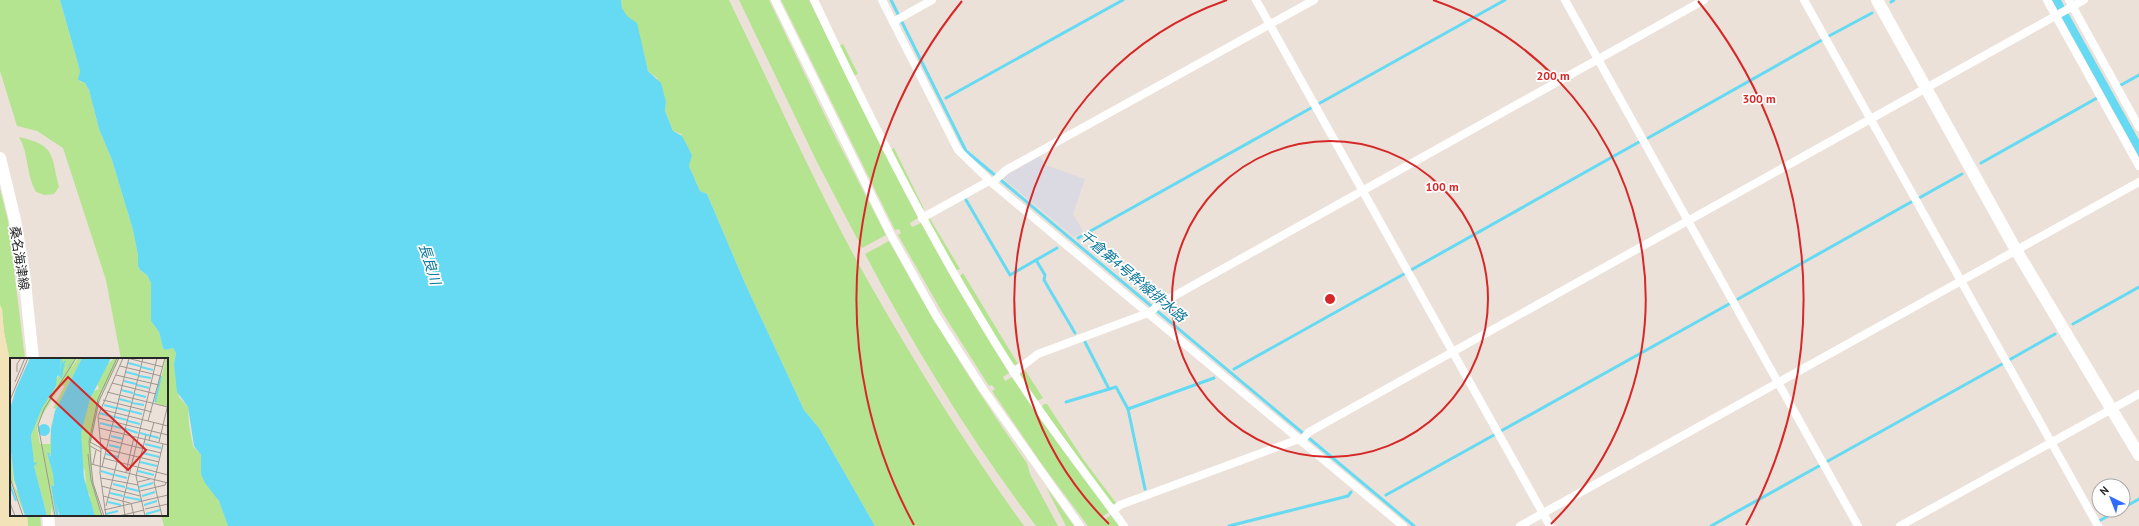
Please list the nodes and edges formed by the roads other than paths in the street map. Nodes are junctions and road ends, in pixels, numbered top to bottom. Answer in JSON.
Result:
{"nodes":[{"id":1,"x":775,"y":0,"type":"edge"},
{"id":2,"x":814,"y":0,"type":"edge"},
{"id":3,"x":882,"y":0,"type":"edge"},
{"id":4,"x":932,"y":0,"type":"edge"},
{"id":5,"x":1256,"y":0,"type":"edge"},
{"id":6,"x":1314,"y":0,"type":"edge"},
{"id":7,"x":1565,"y":0,"type":"edge"},
{"id":8,"x":1704,"y":0,"type":"edge"},
{"id":9,"x":1804,"y":0,"type":"edge"},
{"id":10,"x":1877,"y":0,"type":"edge"},
{"id":11,"x":2047,"y":0,"type":"edge"},
{"id":12,"x":2084,"y":0,"type":"edge"},
{"id":13,"x":2070,"y":5,"type":"edge"},
{"id":14,"x":2056,"y":16,"type":"junction"},
{"id":15,"x":894,"y":21,"type":"junction"},
{"id":16,"x":1270,"y":25,"type":"junction"},
{"id":17,"x":1598,"y":59,"type":"junction"},
{"id":18,"x":1926,"y":88,"type":"junction"},
{"id":19,"x":1870,"y":119,"type":"junction"},
{"id":20,"x":2139,"y":127,"type":"edge"},
{"id":21,"x":0,"y":158,"type":"edge"},
{"id":22,"x":2139,"y":166,"type":"edge"},
{"id":23,"x":992,"y":182,"type":"junction"},
{"id":24,"x":2139,"y":182,"type":"edge"},
{"id":25,"x":1362,"y":190,"type":"junction"},
{"id":26,"x":922,"y":218,"type":"junction"},
{"id":27,"x":1688,"y":220,"type":"junction"},
{"id":28,"x":2016,"y":250,"type":"junction"},
{"id":29,"x":1961,"y":281,"type":"junction"},
{"id":30,"x":1149,"y":313,"type":"junction"},
{"id":31,"x":1452,"y":352,"type":"junction"},
{"id":32,"x":33,"y":358,"type":"edge"},
{"id":33,"x":1014,"y":372,"type":"junction"},
{"id":34,"x":1778,"y":382,"type":"junction"},
{"id":35,"x":2139,"y":394,"type":"edge"},
{"id":36,"x":2112,"y":409,"type":"junction"},
{"id":37,"x":1301,"y":439,"type":"junction"},
{"id":38,"x":2051,"y":442,"type":"junction"},
{"id":39,"x":2139,"y":455,"type":"edge"},
{"id":40,"x":1113,"y":511,"type":"junction"},
{"id":41,"x":1543,"y":513,"type":"junction"},
{"id":42,"x":48,"y":516,"type":"edge"},
{"id":43,"x":49,"y":526,"type":"edge"},
{"id":44,"x":1080,"y":526,"type":"edge"},
{"id":45,"x":1124,"y":526,"type":"edge"},
{"id":46,"x":1403,"y":526,"type":"edge"},
{"id":47,"x":1520,"y":526,"type":"edge"},
{"id":48,"x":1550,"y":526,"type":"edge"},
{"id":49,"x":1858,"y":526,"type":"edge"},
{"id":50,"x":1900,"y":526,"type":"edge"},
{"id":51,"x":2098,"y":526,"type":"edge"}],
"edges":[{"from":1,"to":44,"type":"street"},
{"from":2,"to":26,"type":"street"},
{"from":3,"to":15,"type":"street"},
{"from":4,"to":15,"type":"street"},
{"from":5,"to":16,"type":"street"},
{"from":6,"to":16,"type":"street"},
{"from":7,"to":17,"type":"street"},
{"from":8,"to":17,"type":"street"},
{"from":9,"to":19,"type":"street"},
{"from":10,"to":18,"type":"street"},
{"from":11,"to":14,"type":"street"},
{"from":12,"to":13,"type":"street"},
{"from":13,"to":14,"type":"street"},
{"from":13,"to":20,"type":"street"},
{"from":14,"to":18,"type":"street"},
{"from":14,"to":22,"type":"street"},
{"from":15,"to":23,"type":"street"},
{"from":16,"to":23,"type":"street"},
{"from":16,"to":25,"type":"street"},
{"from":17,"to":25,"type":"street"},
{"from":17,"to":27,"type":"street"},
{"from":18,"to":19,"type":"street"},
{"from":18,"to":28,"type":"street"},
{"from":19,"to":27,"type":"street"},
{"from":19,"to":29,"type":"street"},
{"from":21,"to":32,"type":"street","name":"桑名海津線"},
{"from":23,"to":26,"type":"street"},
{"from":23,"to":30,"type":"street"},
{"from":24,"to":28,"type":"street"},
{"from":25,"to":30,"type":"street"},
{"from":25,"to":31,"type":"street"},
{"from":26,"to":33,"type":"street"},
{"from":27,"to":31,"type":"street"},
{"from":27,"to":34,"type":"street"},
{"from":28,"to":29,"type":"street"},
{"from":28,"to":36,"type":"street"},
{"from":29,"to":34,"type":"street"},
{"from":29,"to":38,"type":"street"},
{"from":30,"to":33,"type":"street"},
{"from":30,"to":37,"type":"street"},
{"from":31,"to":37,"type":"street"},
{"from":31,"to":41,"type":"street"},
{"from":33,"to":40,"type":"street"},
{"from":34,"to":41,"type":"street"},
{"from":34,"to":49,"type":"street"},
{"from":35,"to":36,"type":"street"},
{"from":36,"to":38,"type":"street"},
{"from":36,"to":39,"type":"street"},
{"from":37,"to":40,"type":"street"},
{"from":37,"to":46,"type":"street"},
{"from":38,"to":50,"type":"street"},
{"from":38,"to":51,"type":"street"},
{"from":40,"to":45,"type":"street"},
{"from":41,"to":47,"type":"street"},
{"from":41,"to":48,"type":"street"},
{"from":42,"to":43,"type":"street"}]}
